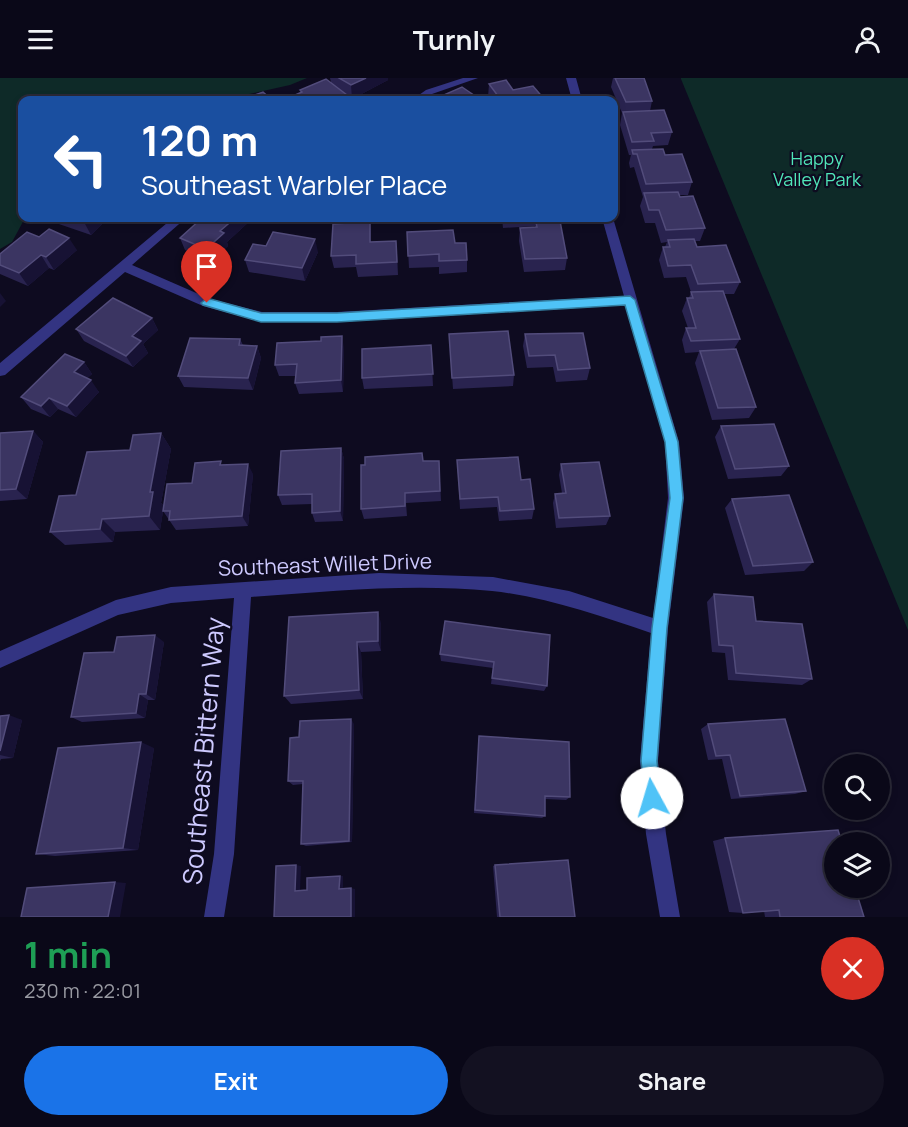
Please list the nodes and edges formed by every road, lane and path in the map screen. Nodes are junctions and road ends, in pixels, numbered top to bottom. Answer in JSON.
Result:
{"nodes":[{"id":1,"x":472,"y":78,"type":"edge"},
{"id":2,"x":571,"y":78,"type":"edge"},
{"id":3,"x":423,"y":96,"type":"edge"},
{"id":4,"x":576,"y":96,"type":"edge"},
{"id":5,"x":175,"y":222,"type":"edge"},
{"id":6,"x":609,"y":222,"type":"edge"},
{"id":7,"x":123,"y":266,"type":"junction"},
{"id":8,"x":630,"y":300,"type":"junction"},
{"id":9,"x":0,"y":371,"type":"edge"},
{"id":10,"x":243,"y":589,"type":"junction"},
{"id":11,"x":660,"y":628,"type":"junction"},
{"id":12,"x":0,"y":660,"type":"edge"},
{"id":13,"x":214,"y":917,"type":"edge"},
{"id":14,"x":670,"y":917,"type":"edge"}],
"edges":[{"from":1,"to":3,"type":"street"},
{"from":2,"to":4,"type":"street"},
{"from":5,"to":7,"type":"street"},
{"from":6,"to":8,"type":"street"},
{"from":7,"to":8,"type":"street"},
{"from":7,"to":9,"type":"street"},
{"from":8,"to":11,"type":"street"},
{"from":10,"to":11,"type":"street","name":"Southeast Willet Drive"},
{"from":10,"to":12,"type":"street","name":"Southeast Willet Drive"},
{"from":10,"to":13,"type":"street","name":"Southeast Bittern Way"},
{"from":11,"to":14,"type":"street"}]}
